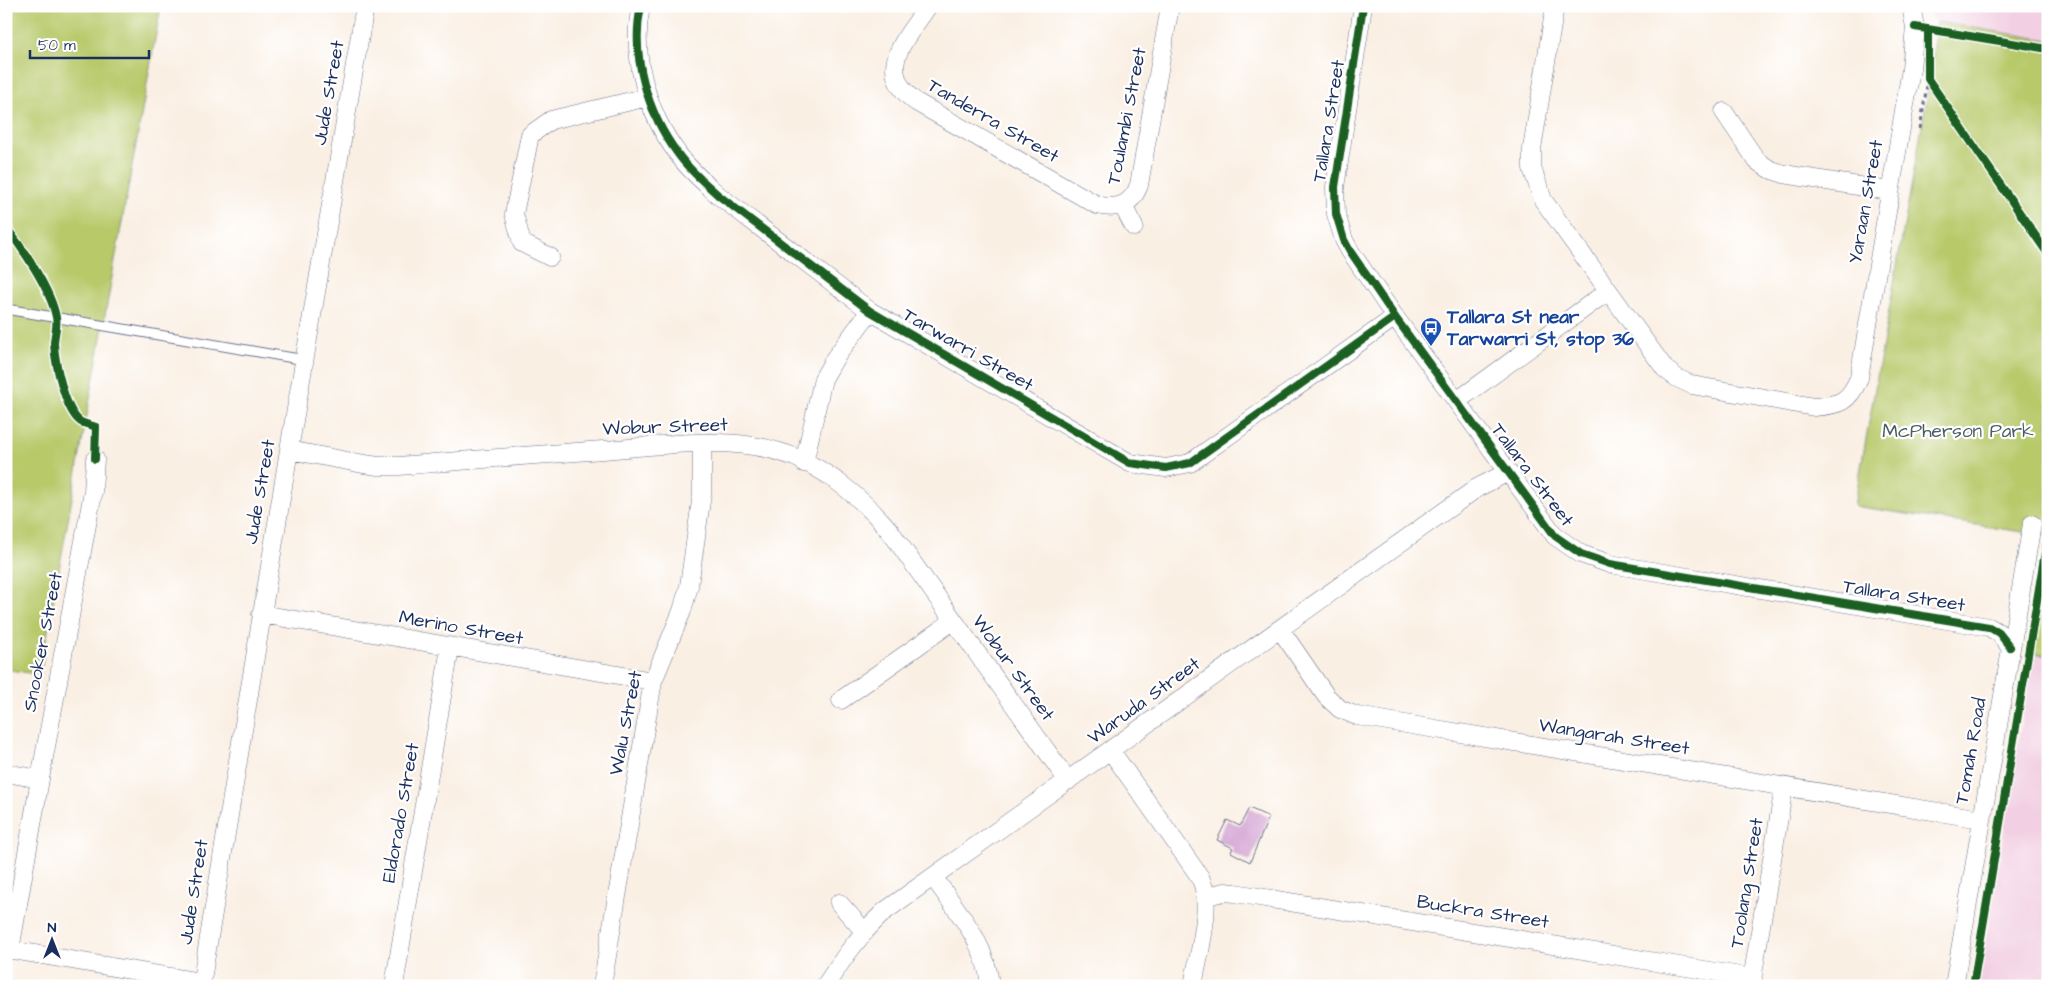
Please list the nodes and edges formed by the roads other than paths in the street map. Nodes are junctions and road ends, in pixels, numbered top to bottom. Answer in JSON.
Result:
{"nodes":[{"id":1,"x":365,"y":6,"type":"edge"},
{"id":2,"x":641,"y":6,"type":"edge"},
{"id":3,"x":928,"y":6,"type":"edge"},
{"id":4,"x":1170,"y":6,"type":"edge"},
{"id":5,"x":1363,"y":6,"type":"edge"},
{"id":6,"x":1555,"y":6,"type":"edge"},
{"id":7,"x":1911,"y":6,"type":"edge"},
{"id":8,"x":648,"y":97,"type":"junction"},
{"id":9,"x":1724,"y":112,"type":"dead end"},
{"id":10,"x":1889,"y":191,"type":"junction"},
{"id":11,"x":1123,"y":206,"type":"junction"},
{"id":12,"x":1134,"y":227,"type":"dead end"},
{"id":13,"x":550,"y":257,"type":"dead end"},
{"id":14,"x":1608,"y":291,"type":"junction"},
{"id":15,"x":6,"y":309,"type":"edge"},
{"id":16,"x":870,"y":311,"type":"junction"},
{"id":17,"x":1395,"y":317,"type":"junction"},
{"id":18,"x":305,"y":360,"type":"junction"},
{"id":19,"x":1457,"y":401,"type":"junction"},
{"id":20,"x":702,"y":443,"type":"junction"},
{"id":21,"x":289,"y":450,"type":"junction"},
{"id":22,"x":95,"y":459,"type":"dead end"},
{"id":23,"x":804,"y":463,"type":"junction"},
{"id":24,"x":1508,"y":472,"type":"junction"},
{"id":25,"x":2032,"y":524,"type":"dead end"},
{"id":26,"x":261,"y":614,"type":"junction"},
{"id":27,"x":953,"y":621,"type":"junction"},
{"id":28,"x":1280,"y":629,"type":"junction"},
{"id":29,"x":2010,"y":647,"type":"junction"},
{"id":30,"x":450,"y":648,"type":"junction"},
{"id":31,"x":653,"y":681,"type":"junction"},
{"id":32,"x":841,"y":700,"type":"dead end"},
{"id":33,"x":1111,"y":751,"type":"junction"},
{"id":34,"x":6,"y":773,"type":"edge"},
{"id":35,"x":40,"y":779,"type":"junction"},
{"id":36,"x":1068,"y":781,"type":"junction"},
{"id":37,"x":1784,"y":787,"type":"junction"},
{"id":38,"x":1981,"y":819,"type":"junction"},
{"id":39,"x":934,"y":878,"type":"junction"},
{"id":40,"x":1206,"y":896,"type":"junction"},
{"id":41,"x":839,"y":903,"type":"dead end"},
{"id":42,"x":864,"y":931,"type":"junction"},
{"id":43,"x":8,"y":950,"type":"edge"},
{"id":44,"x":1752,"y":982,"type":"edge"},
{"id":45,"x":201,"y":984,"type":"edge"},
{"id":46,"x":394,"y":986,"type":"edge"},
{"id":47,"x":602,"y":986,"type":"edge"},
{"id":48,"x":826,"y":986,"type":"edge"},
{"id":49,"x":990,"y":986,"type":"edge"},
{"id":50,"x":1193,"y":986,"type":"edge"},
{"id":51,"x":1954,"y":986,"type":"edge"}],
"edges":[{"from":1,"to":18,"type":"street","name":"Jude Street"},
{"from":2,"to":8,"type":"street","name":"Tarwarri Street"},
{"from":3,"to":11,"type":"street","name":"Tanderra Street"},
{"from":4,"to":11,"type":"street","name":"Toulambi Street"},
{"from":5,"to":17,"type":"street","name":"Tallara Street"},
{"from":6,"to":14,"type":"street"},
{"from":7,"to":10,"type":"street","name":"Yaraan Street"},
{"from":8,"to":13,"type":"street"},
{"from":8,"to":16,"type":"street","name":"Tarwarri Street"},
{"from":9,"to":10,"type":"street"},
{"from":10,"to":14,"type":"street","name":"Yaraan Street"},
{"from":11,"to":12,"type":"street","name":"Toulambi Street"},
{"from":14,"to":19,"type":"street"},
{"from":15,"to":18,"type":"lane"},
{"from":16,"to":17,"type":"street","name":"Tarwarri Street"},
{"from":16,"to":23,"type":"street"},
{"from":17,"to":19,"type":"street","name":"Tallara Street"},
{"from":18,"to":21,"type":"street","name":"Jude Street"},
{"from":19,"to":24,"type":"street","name":"Tallara Street"},
{"from":20,"to":21,"type":"street","name":"Wobur Street"},
{"from":20,"to":23,"type":"street","name":"Wobur Street"},
{"from":20,"to":31,"type":"street","name":"Walu Street"},
{"from":21,"to":26,"type":"street","name":"Jude Street"},
{"from":22,"to":35,"type":"street","name":"Snooker Street"},
{"from":23,"to":27,"type":"street","name":"Wobur Street"},
{"from":24,"to":28,"type":"street","name":"Waruda Street"},
{"from":24,"to":29,"type":"street","name":"Tallara Street"},
{"from":25,"to":29,"type":"street","name":"Tomah Road"},
{"from":26,"to":30,"type":"street","name":"Merino Street"},
{"from":26,"to":45,"type":"street","name":"Jude Street"},
{"from":27,"to":32,"type":"street"},
{"from":27,"to":36,"type":"street","name":"Wobur Street"},
{"from":28,"to":33,"type":"street","name":"Waruda Street"},
{"from":28,"to":37,"type":"street","name":"Wangarah Street"},
{"from":29,"to":38,"type":"street","name":"Tomah Road"},
{"from":30,"to":31,"type":"street","name":"Merino Street"},
{"from":30,"to":46,"type":"street","name":"Eldorado Street"},
{"from":31,"to":47,"type":"street","name":"Walu Street"},
{"from":33,"to":36,"type":"street","name":"Waruda Street"},
{"from":33,"to":40,"type":"street"},
{"from":34,"to":35,"type":"street"},
{"from":35,"to":43,"type":"street","name":"Snooker Street"},
{"from":36,"to":39,"type":"street","name":"Waruda Street"},
{"from":37,"to":38,"type":"street","name":"Wangarah Street"},
{"from":37,"to":44,"type":"street","name":"Toolang Street"},
{"from":38,"to":51,"type":"street","name":"Tomah Road"},
{"from":39,"to":42,"type":"street","name":"Waruda Street"},
{"from":39,"to":49,"type":"street"},
{"from":40,"to":44,"type":"street","name":"Buckra Street"},
{"from":40,"to":50,"type":"street"},
{"from":41,"to":42,"type":"street"},
{"from":42,"to":48,"type":"street","name":"Waruda Street"},
{"from":43,"to":45,"type":"street"}]}
